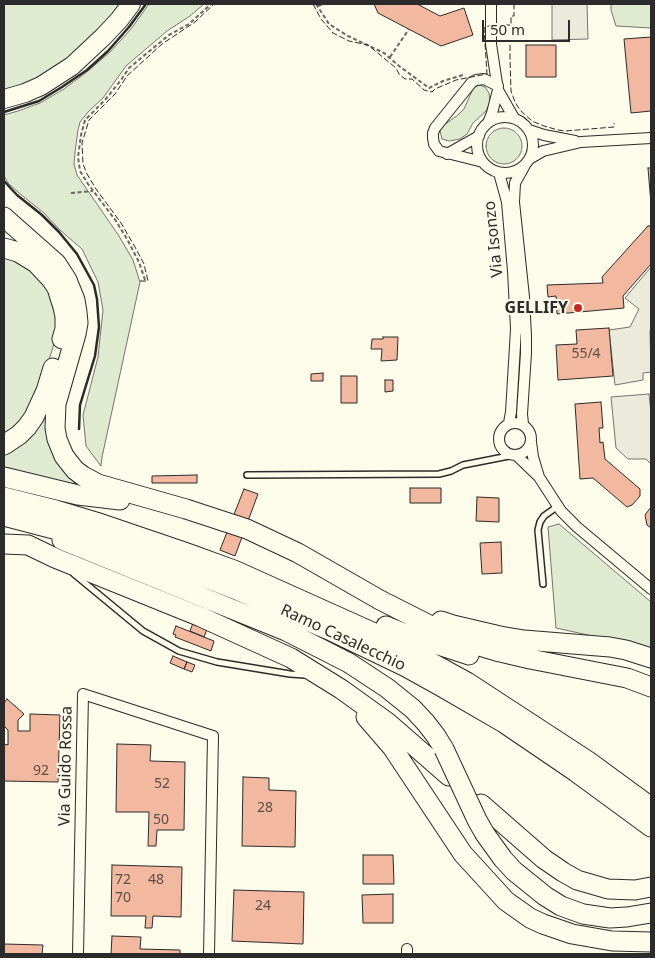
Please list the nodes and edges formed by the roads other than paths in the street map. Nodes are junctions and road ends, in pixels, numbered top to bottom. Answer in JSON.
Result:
{"nodes":[{"id":1,"x":131,"y":4,"type":"edge"},
{"id":2,"x":491,"y":4,"type":"edge"},
{"id":3,"x":498,"y":88,"type":"junction"},
{"id":4,"x":4,"y":99,"type":"edge"},
{"id":5,"x":514,"y":118,"type":"junction"},
{"id":6,"x":488,"y":123,"type":"junction"},
{"id":7,"x":529,"y":130,"type":"junction"},
{"id":8,"x":478,"y":136,"type":"junction"},
{"id":9,"x":649,"y":137,"type":"edge"},
{"id":10,"x":581,"y":142,"type":"junction"},
{"id":11,"x":445,"y":153,"type":"junction"},
{"id":12,"x":528,"y":161,"type":"junction"},
{"id":13,"x":483,"y":162,"type":"junction"},
{"id":14,"x":499,"y":173,"type":"junction"},
{"id":15,"x":4,"y":217,"type":"edge"},
{"id":16,"x":4,"y":248,"type":"edge"},
{"id":17,"x":509,"y":423,"type":"junction"},
{"id":18,"x":523,"y":424,"type":"junction"},
{"id":19,"x":531,"y":442,"type":"junction"},
{"id":20,"x":4,"y":446,"type":"edge"},
{"id":21,"x":515,"y":455,"type":"junction"},
{"id":22,"x":248,"y":475,"type":"dead end"},
{"id":23,"x":4,"y":477,"type":"edge"},
{"id":24,"x":539,"y":477,"type":"junction"},
{"id":25,"x":4,"y":498,"type":"edge"},
{"id":26,"x":558,"y":506,"type":"junction"},
{"id":27,"x":186,"y":509,"type":"junction"},
{"id":28,"x":7,"y":517,"type":"edge"},
{"id":29,"x":4,"y":538,"type":"edge"},
{"id":30,"x":4,"y":544,"type":"edge"},
{"id":31,"x":28,"y":545,"type":"junction"},
{"id":32,"x":55,"y":558,"type":"junction"},
{"id":33,"x":234,"y":570,"type":"junction"},
{"id":34,"x":543,"y":584,"type":"dead end"},
{"id":35,"x":651,"y":589,"type":"edge"},
{"id":36,"x":380,"y":600,"type":"junction"},
{"id":37,"x":651,"y":658,"type":"edge"},
{"id":38,"x":319,"y":676,"type":"junction"},
{"id":39,"x":651,"y":687,"type":"edge"},
{"id":40,"x":341,"y":689,"type":"junction"},
{"id":41,"x":651,"y":702,"type":"edge"},
{"id":42,"x":449,"y":776,"type":"dead end"},
{"id":43,"x":480,"y":804,"type":"dead end"},
{"id":44,"x":651,"y":807,"type":"edge"},
{"id":45,"x":651,"y":826,"type":"edge"},
{"id":46,"x":651,"y":887,"type":"edge"},
{"id":47,"x":651,"y":913,"type":"edge"},
{"id":48,"x":651,"y":942,"type":"edge"},
{"id":49,"x":78,"y":954,"type":"edge"},
{"id":50,"x":209,"y":954,"type":"edge"}],
"edges":[{"from":1,"to":4,"type":"highway"},
{"from":2,"to":3,"type":"street"},
{"from":3,"to":5,"type":"street"},
{"from":3,"to":6,"type":"street"},
{"from":3,"to":11,"type":"street"},
{"from":5,"to":6,"type":"street"},
{"from":5,"to":7,"type":"street"},
{"from":6,"to":8,"type":"street"},
{"from":7,"to":10,"type":"street"},
{"from":7,"to":12,"type":"street"},
{"from":8,"to":11,"type":"street"},
{"from":8,"to":13,"type":"street"},
{"from":9,"to":10,"type":"street"},
{"from":10,"to":12,"type":"street"},
{"from":11,"to":13,"type":"street"},
{"from":12,"to":14,"type":"street"},
{"from":12,"to":18,"type":"street","name":"Via Isonzo"},
{"from":13,"to":14,"type":"street"},
{"from":14,"to":17,"type":"street","name":"Via Isonzo"},
{"from":15,"to":27,"type":"highway"},
{"from":16,"to":20,"type":"highway"},
{"from":17,"to":18,"type":"street"},
{"from":17,"to":21,"type":"street"},
{"from":18,"to":19,"type":"street"},
{"from":19,"to":21,"type":"street"},
{"from":19,"to":24,"type":"street"},
{"from":21,"to":22,"type":"lane"},
{"from":21,"to":24,"type":"street"},
{"from":23,"to":27,"type":"highway"},
{"from":24,"to":26,"type":"street"},
{"from":25,"to":33,"type":"highway","name":"Ramo Casalecchio"},
{"from":26,"to":34,"type":"lane"},
{"from":26,"to":35,"type":"street"},
{"from":27,"to":36,"type":"highway"},
{"from":28,"to":45,"type":"highway","name":"Ramo Casalecchio"},
{"from":28,"to":47,"type":"highway","bridge":true},
{"from":29,"to":31,"type":"highway"},
{"from":30,"to":31,"type":"highway"},
{"from":31,"to":32,"type":"highway"},
{"from":32,"to":38,"type":"highway"},
{"from":32,"to":38,"type":"lane"},
{"from":33,"to":41,"type":"highway"},
{"from":33,"to":44,"type":"highway","name":"Ramo Casalecchio"},
{"from":36,"to":37,"type":"highway"},
{"from":36,"to":39,"type":"highway"},
{"from":38,"to":40,"type":"highway"},
{"from":40,"to":42,"type":"highway"},
{"from":40,"to":48,"type":"highway"},
{"from":43,"to":46,"type":"highway"},
{"from":49,"to":50,"type":"street","name":"Via Guido Rossa"}]}
